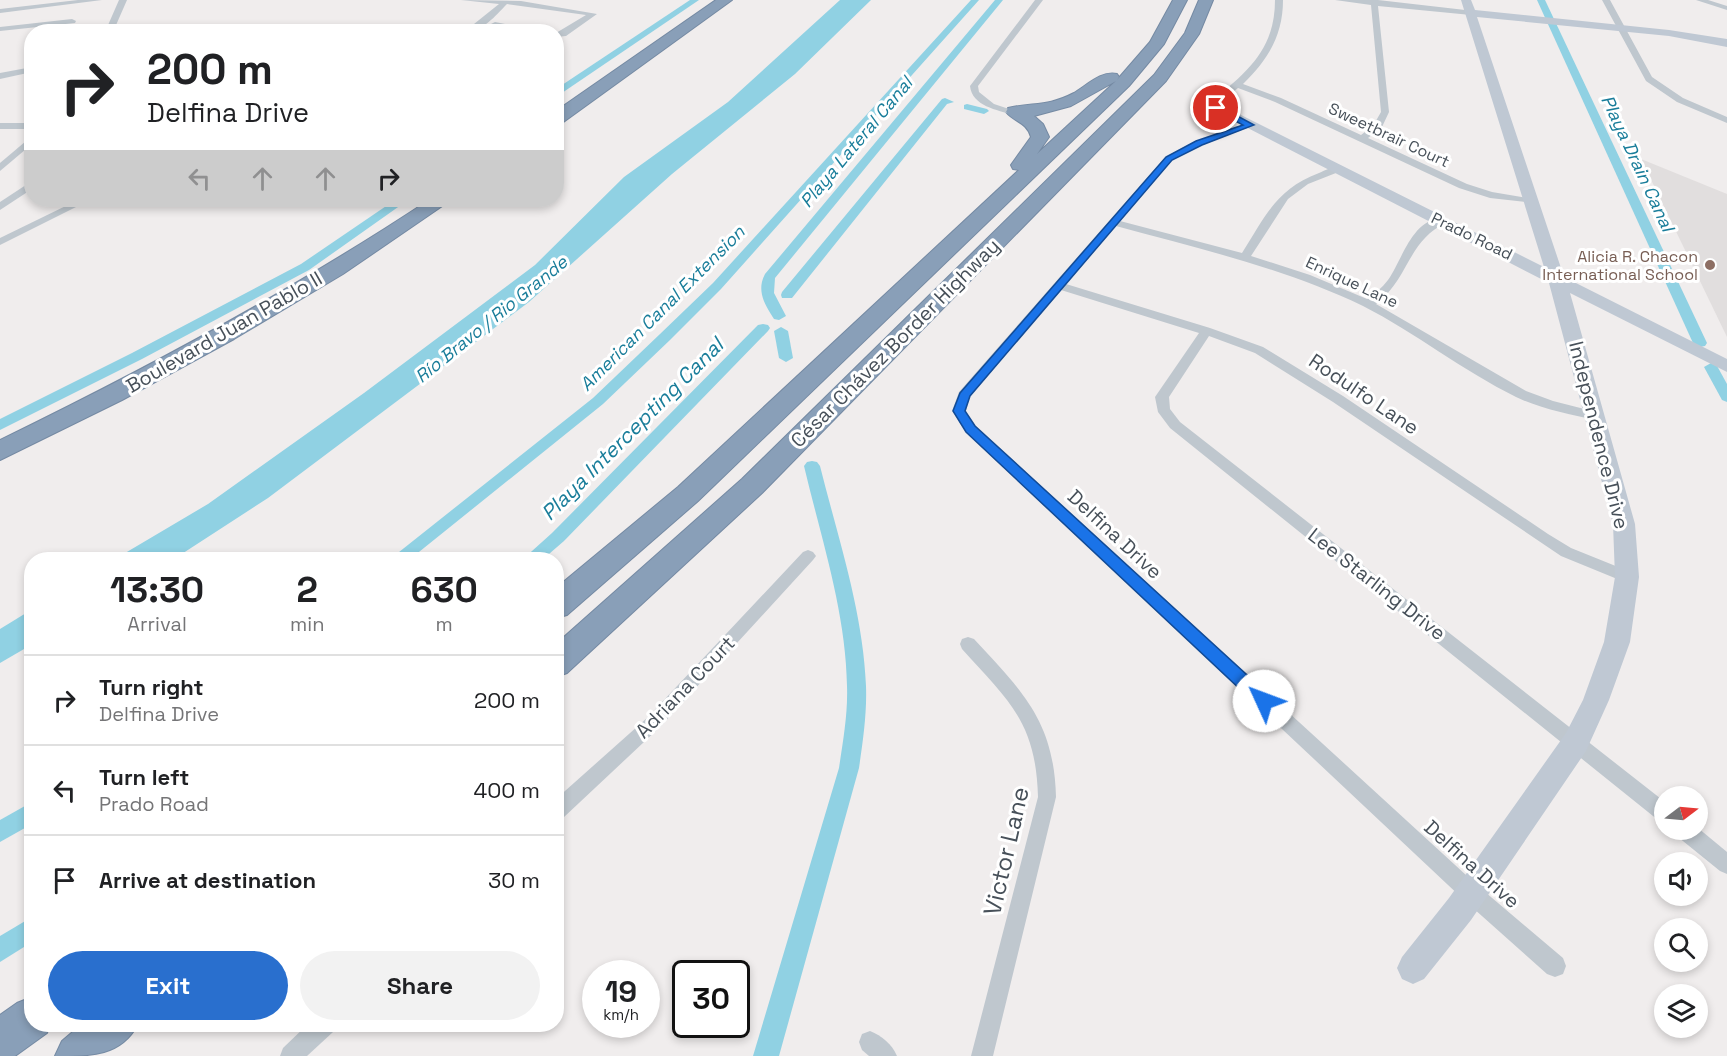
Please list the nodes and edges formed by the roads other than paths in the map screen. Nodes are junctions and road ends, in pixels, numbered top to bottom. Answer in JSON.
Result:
{"nodes":[{"id":1,"x":98,"y":0,"type":"edge"},
{"id":2,"x":123,"y":0,"type":"edge"},
{"id":3,"x":465,"y":0,"type":"edge"},
{"id":4,"x":725,"y":0,"type":"edge"},
{"id":5,"x":1039,"y":0,"type":"edge"},
{"id":6,"x":1180,"y":0,"type":"edge"},
{"id":7,"x":1206,"y":0,"type":"edge"},
{"id":8,"x":1279,"y":0,"type":"edge"},
{"id":9,"x":1339,"y":0,"type":"edge"},
{"id":10,"x":1606,"y":0,"type":"edge"},
{"id":11,"x":1700,"y":0,"type":"edge"},
{"id":12,"x":508,"y":1,"type":"edge"},
{"id":13,"x":521,"y":1,"type":"edge"},
{"id":14,"x":83,"y":2,"type":"junction"},
{"id":15,"x":1374,"y":2,"type":"edge"},
{"id":16,"x":1468,"y":6,"type":"edge"},
{"id":17,"x":1727,"y":8,"type":"edge"},
{"id":18,"x":512,"y":10,"type":"dead end"},
{"id":19,"x":0,"y":11,"type":"edge"},
{"id":20,"x":503,"y":17,"type":"dead end"},
{"id":21,"x":72,"y":21,"type":"junction"},
{"id":22,"x":46,"y":24,"type":"edge"},
{"id":23,"x":71,"y":24,"type":"edge"},
{"id":24,"x":112,"y":24,"type":"edge"},
{"id":25,"x":481,"y":24,"type":"edge"},
{"id":26,"x":495,"y":24,"type":"edge"},
{"id":27,"x":20,"y":27,"type":"junction"},
{"id":28,"x":24,"y":27,"type":"edge"},
{"id":29,"x":1622,"y":28,"type":"junction"},
{"id":30,"x":0,"y":29,"type":"edge"},
{"id":31,"x":24,"y":30,"type":"edge"},
{"id":32,"x":564,"y":33,"type":"edge"},
{"id":33,"x":1158,"y":42,"type":"junction"},
{"id":34,"x":1727,"y":44,"type":"edge"},
{"id":35,"x":24,"y":70,"type":"edge"},
{"id":36,"x":0,"y":75,"type":"edge"},
{"id":37,"x":1238,"y":86,"type":"junction"},
{"id":38,"x":1216,"y":108,"type":"joint"},
{"id":39,"x":564,"y":112,"type":"edge"},
{"id":40,"x":1014,"y":112,"type":"junction"},
{"id":41,"x":1727,"y":120,"type":"edge"},
{"id":42,"x":1250,"y":125,"type":"junction"},
{"id":43,"x":0,"y":126,"type":"edge"},
{"id":44,"x":24,"y":126,"type":"edge"},
{"id":45,"x":1362,"y":138,"type":"junction"},
{"id":46,"x":24,"y":145,"type":"edge"},
{"id":47,"x":5,"y":160,"type":"edge"},
{"id":48,"x":0,"y":168,"type":"edge"},
{"id":49,"x":1338,"y":169,"type":"junction"},
{"id":50,"x":24,"y":190,"type":"edge"},
{"id":51,"x":1530,"y":201,"type":"junction"},
{"id":52,"x":0,"y":207,"type":"edge"},
{"id":53,"x":72,"y":207,"type":"edge"},
{"id":54,"x":431,"y":207,"type":"edge"},
{"id":55,"x":1442,"y":221,"type":"junction"},
{"id":56,"x":1115,"y":223,"type":"junction"},
{"id":57,"x":1543,"y":240,"type":"junction"},
{"id":58,"x":0,"y":242,"type":"edge"},
{"id":59,"x":1486,"y":243,"type":"junction"},
{"id":60,"x":952,"y":244,"type":"junction"},
{"id":61,"x":1244,"y":258,"type":"junction"},
{"id":62,"x":1557,"y":279,"type":"junction"},
{"id":63,"x":1060,"y":286,"type":"junction"},
{"id":64,"x":1368,"y":304,"type":"junction"},
{"id":65,"x":1623,"y":312,"type":"junction"},
{"id":66,"x":1568,"y":315,"type":"junction"},
{"id":67,"x":1206,"y":331,"type":"junction"},
{"id":68,"x":1726,"y":365,"type":"edge"},
{"id":69,"x":1595,"y":416,"type":"junction"},
{"id":70,"x":0,"y":451,"type":"edge"},
{"id":71,"x":808,"y":556,"type":"dead end"},
{"id":72,"x":1627,"y":578,"type":"junction"},
{"id":73,"x":564,"y":599,"type":"edge"},
{"id":74,"x":968,"y":644,"type":"dead end"},
{"id":75,"x":564,"y":657,"type":"edge"},
{"id":76,"x":1576,"y":742,"type":"junction"},
{"id":77,"x":564,"y":805,"type":"edge"},
{"id":78,"x":1654,"y":805,"type":"edge"},
{"id":79,"x":1697,"y":840,"type":"edge"},
{"id":80,"x":1727,"y":864,"type":"edge"},
{"id":81,"x":1471,"y":893,"type":"junction"},
{"id":82,"x":1556,"y":966,"type":"dead end"},
{"id":83,"x":1413,"y":968,"type":"dead end"},
{"id":84,"x":24,"y":1024,"type":"edge"},
{"id":85,"x":107,"y":1032,"type":"edge"},
{"id":86,"x":316,"y":1032,"type":"edge"},
{"id":87,"x":0,"y":1041,"type":"edge"},
{"id":88,"x":77,"y":1056,"type":"edge"},
{"id":89,"x":291,"y":1056,"type":"edge"},
{"id":90,"x":982,"y":1056,"type":"edge"}],
"edges":[{"from":1,"to":14,"type":"street"},
{"from":2,"to":24,"type":"street"},
{"from":3,"to":12,"type":"street"},
{"from":4,"to":39,"type":"highway"},
{"from":5,"to":40,"type":"street"},
{"from":6,"to":33,"type":"highway","name":"César Chávez Border Highway"},
{"from":7,"to":75,"type":"highway","name":"César Chávez Border Highway"},
{"from":8,"to":37,"type":"street"},
{"from":9,"to":15,"type":"street"},
{"from":10,"to":29,"type":"street"},
{"from":11,"to":17,"type":"street"},
{"from":12,"to":13,"type":"street"},
{"from":12,"to":25,"type":"street"},
{"from":13,"to":18,"type":"street"},
{"from":13,"to":32,"type":"street"},
{"from":14,"to":19,"type":"street"},
{"from":14,"to":21,"type":"street"},
{"from":15,"to":16,"type":"street"},
{"from":15,"to":45,"type":"street"},
{"from":16,"to":29,"type":"street"},
{"from":16,"to":51,"type":"street","name":"Independence Drive"},
{"from":20,"to":26,"type":"street"},
{"from":21,"to":22,"type":"street"},
{"from":21,"to":23,"type":"street"},
{"from":27,"to":28,"type":"street"},
{"from":27,"to":30,"type":"street"},
{"from":27,"to":31,"type":"street"},
{"from":29,"to":34,"type":"street"},
{"from":29,"to":41,"type":"street"},
{"from":33,"to":40,"type":"highway"},
{"from":33,"to":60,"type":"highway","name":"César Chávez Border Highway"},
{"from":35,"to":36,"type":"street"},
{"from":37,"to":38,"type":"street"},
{"from":37,"to":45,"type":"street","name":"Sweetbrair Court"},
{"from":38,"to":42,"type":"street","name":"Prado Road"},
{"from":40,"to":60,"type":"highway"},
{"from":42,"to":49,"type":"street","name":"Prado Road"},
{"from":42,"to":56,"type":"street","name":"Delfina Drive"},
{"from":43,"to":44,"type":"street"},
{"from":45,"to":51,"type":"street","name":"Sweetbrair Court"},
{"from":46,"to":47,"type":"street"},
{"from":47,"to":48,"type":"street"},
{"from":49,"to":55,"type":"street","name":"Prado Road"},
{"from":49,"to":61,"type":"street"},
{"from":50,"to":52,"type":"street"},
{"from":51,"to":57,"type":"street","name":"Independence Drive"},
{"from":53,"to":58,"type":"street"},
{"from":54,"to":70,"type":"highway","name":"Boulevard Juan Pablo II"},
{"from":55,"to":59,"type":"street","name":"Prado Road"},
{"from":55,"to":64,"type":"street"},
{"from":56,"to":61,"type":"street","name":"Enrique Lane"},
{"from":56,"to":63,"type":"street","name":"Delfina Drive"},
{"from":57,"to":59,"type":"street"},
{"from":57,"to":62,"type":"street","name":"Independence Drive"},
{"from":59,"to":62,"type":"street","name":"Prado Road"},
{"from":60,"to":73,"type":"highway","name":"César Chávez Border Highway"},
{"from":61,"to":64,"type":"street","name":"Enrique Lane"},
{"from":62,"to":65,"type":"street","name":"Prado Road"},
{"from":62,"to":66,"type":"street","name":"Independence Drive"},
{"from":63,"to":67,"type":"street","name":"Rodulfo Lane"},
{"from":63,"to":81,"type":"street","name":"Delfina Drive"},
{"from":64,"to":69,"type":"street","name":"Enrique Lane"},
{"from":65,"to":66,"type":"street"},
{"from":65,"to":68,"type":"street","name":"Prado Road"},
{"from":66,"to":69,"type":"street","name":"Independence Drive"},
{"from":67,"to":72,"type":"street","name":"Rodulfo Lane"},
{"from":67,"to":76,"type":"street","name":"Lee Starling Drive"},
{"from":69,"to":72,"type":"street","name":"Independence Drive"},
{"from":71,"to":77,"type":"street","name":"Adriana Court"},
{"from":72,"to":76,"type":"street","name":"Independence Drive"},
{"from":74,"to":90,"type":"street","name":"Victor Lane"},
{"from":76,"to":78,"type":"street","name":"Lee Starling Drive"},
{"from":76,"to":81,"type":"street","name":"Independence Drive"},
{"from":79,"to":80,"type":"street"},
{"from":81,"to":82,"type":"street","name":"Delfina Drive"},
{"from":81,"to":83,"type":"street","name":"Independence Drive"},
{"from":84,"to":87,"type":"highway"},
{"from":85,"to":88,"type":"highway"},
{"from":86,"to":89,"type":"street"}]}
